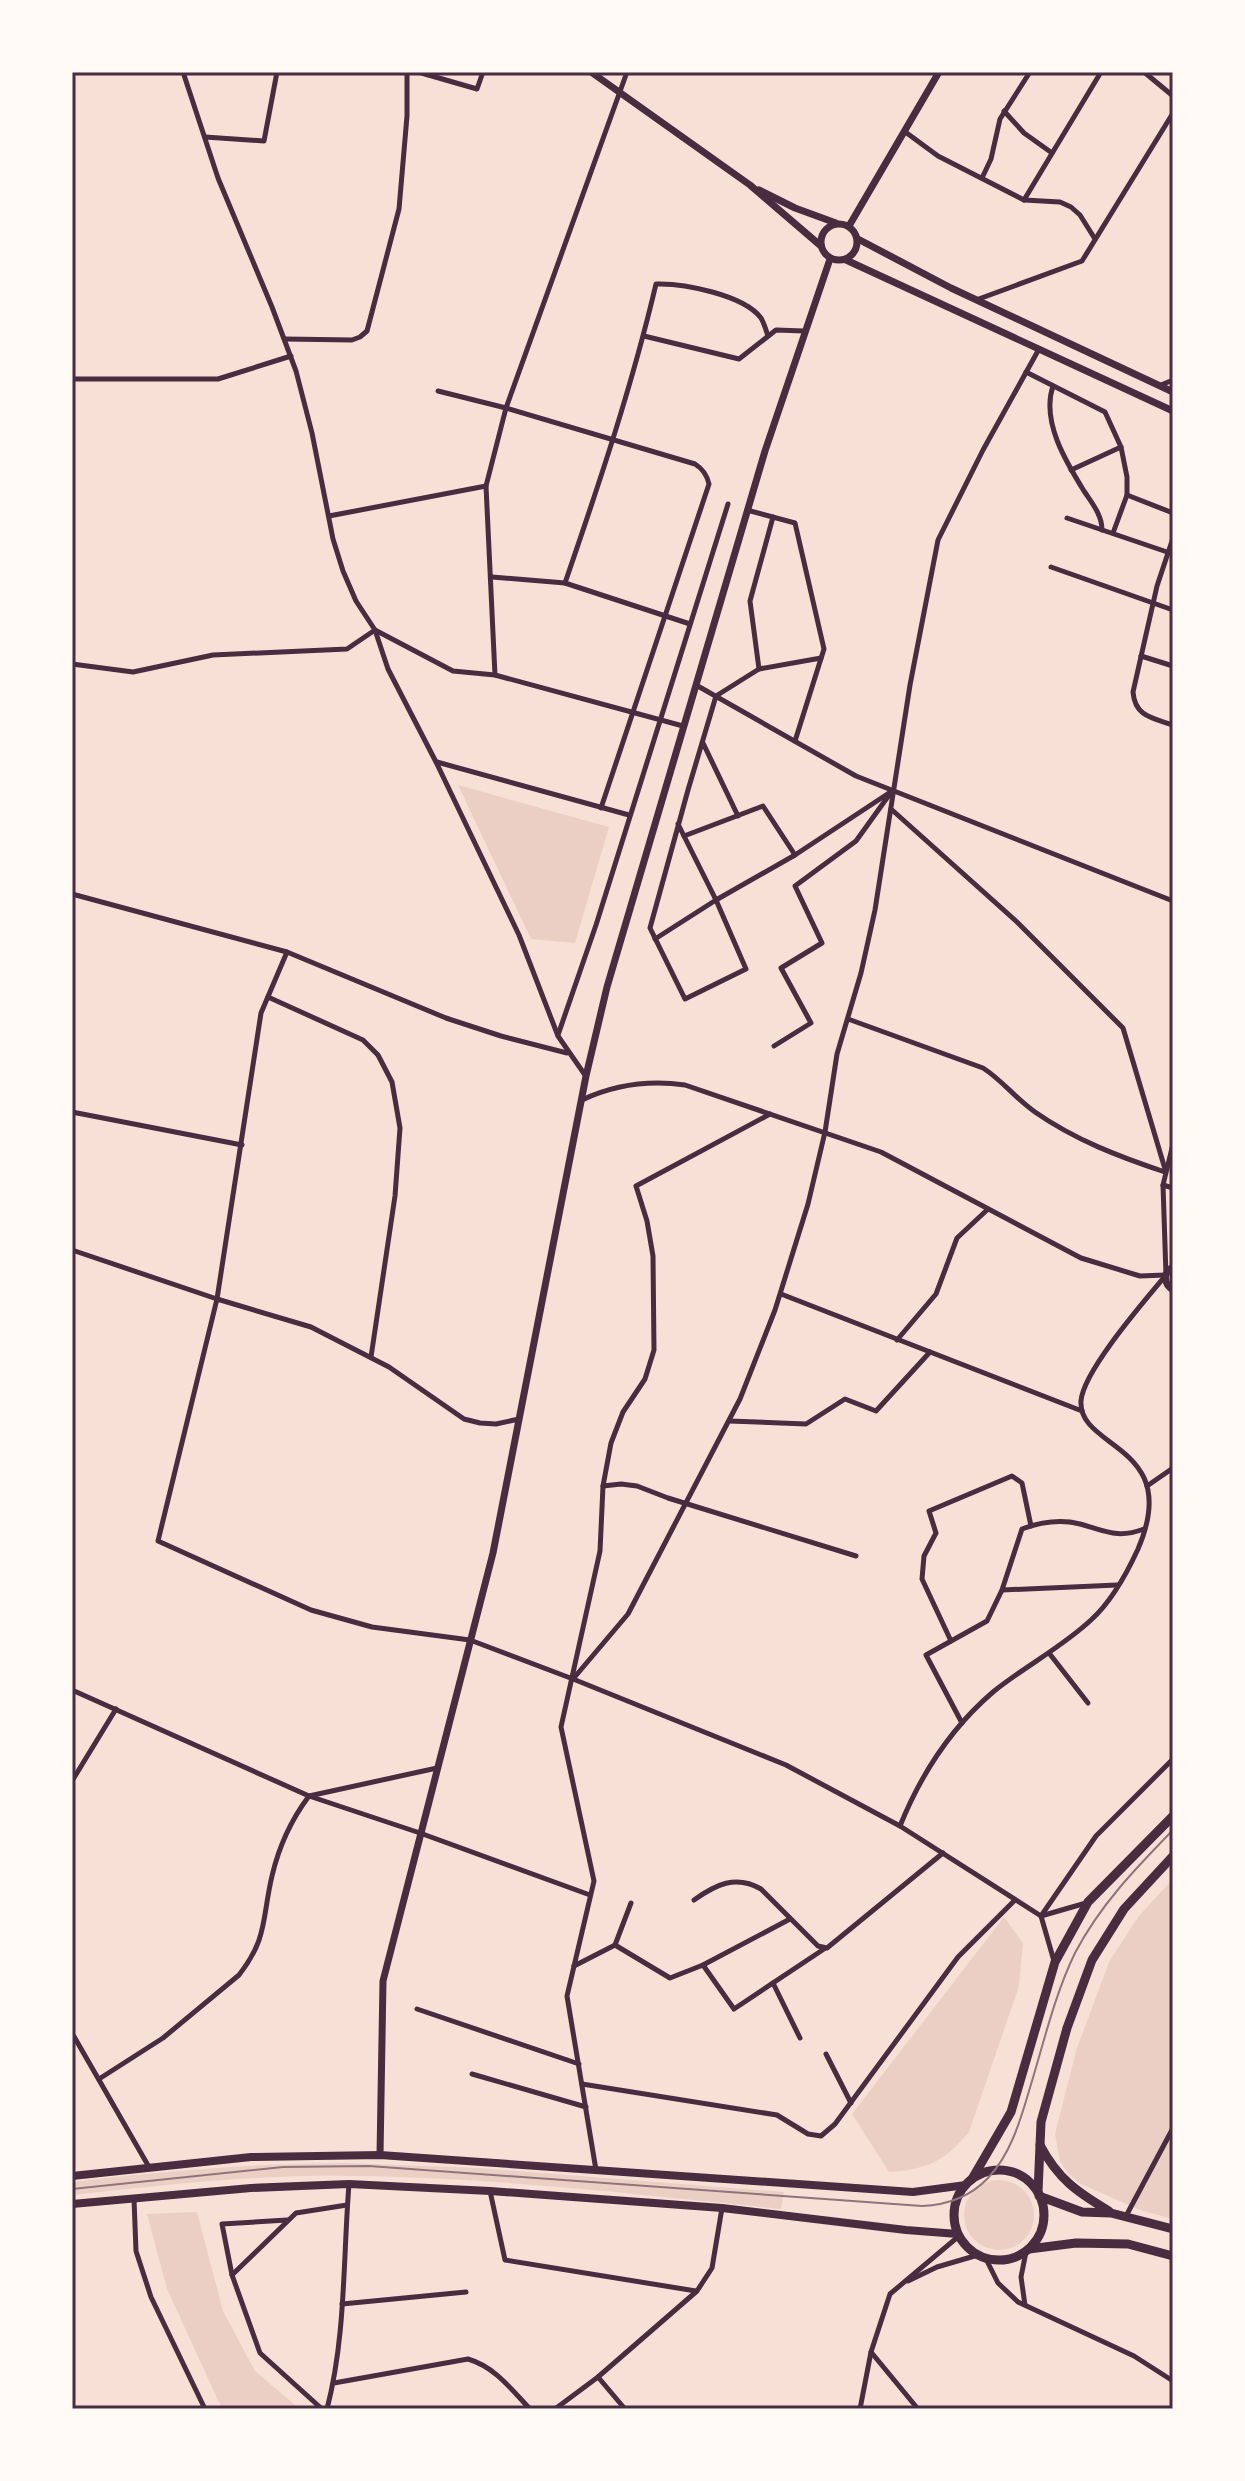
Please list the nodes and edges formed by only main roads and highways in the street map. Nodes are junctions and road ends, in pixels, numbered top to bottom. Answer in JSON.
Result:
{"nodes":[{"id":1,"x":1173,"y":1816,"type":"edge"},
{"id":2,"x":1173,"y":1856,"type":"edge"},
{"id":3,"x":1040,"y":2145,"type":"junction"},
{"id":4,"x":72,"y":2176,"type":"edge"},
{"id":5,"x":969,"y":2182,"type":"junction"},
{"id":6,"x":1038,"y":2194,"type":"junction"},
{"id":7,"x":72,"y":2204,"type":"edge"},
{"id":8,"x":1111,"y":2213,"type":"junction"},
{"id":9,"x":1173,"y":2229,"type":"edge"},
{"id":10,"x":958,"y":2235,"type":"junction"},
{"id":11,"x":1027,"y":2250,"type":"junction"},
{"id":12,"x":1173,"y":2256,"type":"edge"}],
"edges":[{"from":1,"to":5,"type":"main road"},
{"from":2,"to":3,"type":"main road"},
{"from":3,"to":6,"type":"main road"},
{"from":3,"to":8,"type":"main road"},
{"from":4,"to":5,"type":"main road"},
{"from":5,"to":6,"type":"main road"},
{"from":5,"to":10,"type":"main road"},
{"from":6,"to":8,"type":"main road"},
{"from":6,"to":11,"type":"main road"},
{"from":7,"to":10,"type":"main road"},
{"from":8,"to":9,"type":"main road"},
{"from":10,"to":11,"type":"main road"},
{"from":11,"to":12,"type":"main road"}]}
